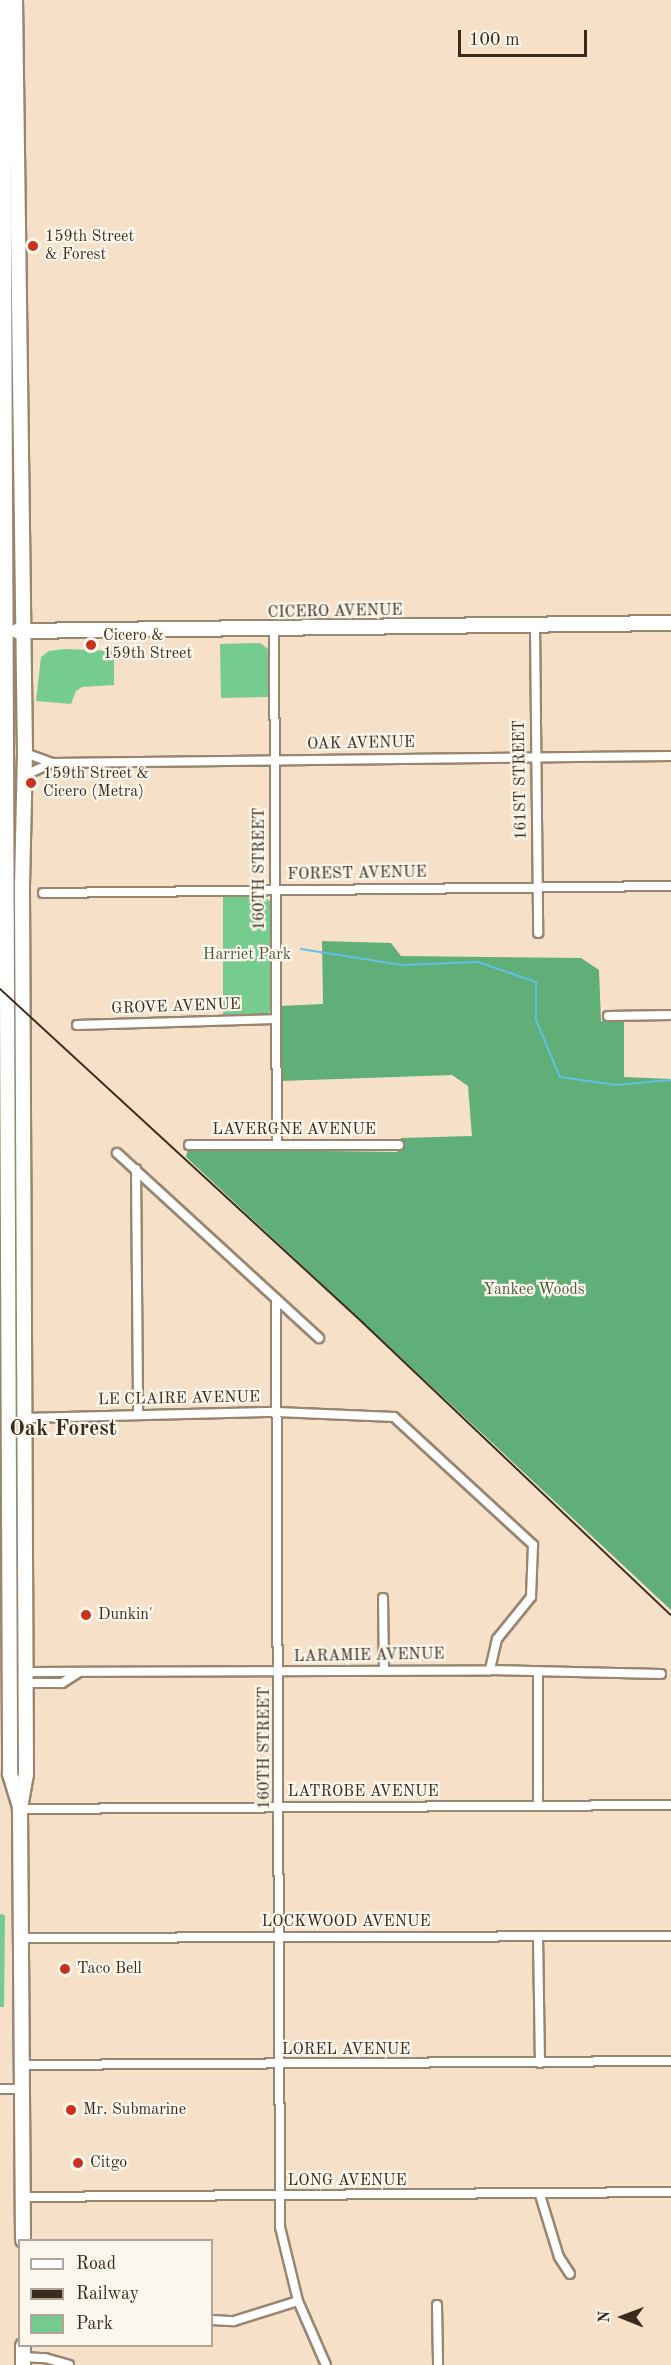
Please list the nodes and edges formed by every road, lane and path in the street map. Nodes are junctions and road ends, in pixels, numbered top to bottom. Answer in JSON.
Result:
{"nodes":[{"id":1,"x":3,"y":0,"type":"edge"},
{"id":2,"x":15,"y":0,"type":"edge"},
{"id":3,"x":671,"y":623,"type":"edge"},
{"id":4,"x":535,"y":625,"type":"junction"},
{"id":5,"x":274,"y":630,"type":"junction"},
{"id":6,"x":3,"y":631,"type":"edge"},
{"id":7,"x":24,"y":631,"type":"junction"},
{"id":8,"x":25,"y":753,"type":"junction"},
{"id":9,"x":671,"y":756,"type":"edge"},
{"id":10,"x":535,"y":757,"type":"junction"},
{"id":11,"x":275,"y":760,"type":"junction"},
{"id":12,"x":52,"y":763,"type":"junction"},
{"id":13,"x":25,"y":775,"type":"junction"},
{"id":14,"x":671,"y":886,"type":"edge"},
{"id":15,"x":537,"y":887,"type":"junction"},
{"id":16,"x":275,"y":890,"type":"junction"},
{"id":17,"x":43,"y":893,"type":"dead end"},
{"id":18,"x":538,"y":933,"type":"dead end"},
{"id":19,"x":671,"y":1015,"type":"edge"},
{"id":20,"x":608,"y":1016,"type":"dead end"},
{"id":21,"x":275,"y":1019,"type":"junction"},
{"id":22,"x":77,"y":1025,"type":"dead end"},
{"id":23,"x":189,"y":1145,"type":"dead end"},
{"id":24,"x":277,"y":1145,"type":"junction"},
{"id":25,"x":399,"y":1145,"type":"dead end"},
{"id":26,"x":117,"y":1153,"type":"dead end"},
{"id":27,"x":136,"y":1169,"type":"junction"},
{"id":28,"x":276,"y":1299,"type":"junction"},
{"id":29,"x":319,"y":1338,"type":"dead end"},
{"id":30,"x":277,"y":1412,"type":"junction"},
{"id":31,"x":138,"y":1415,"type":"junction"},
{"id":32,"x":12,"y":1418,"type":"edge"},
{"id":33,"x":383,"y":1598,"type":"dead end"},
{"id":34,"x":490,"y":1670,"type":"junction"},
{"id":35,"x":384,"y":1671,"type":"junction"},
{"id":36,"x":538,"y":1671,"type":"junction"},
{"id":37,"x":279,"y":1672,"type":"junction"},
{"id":38,"x":661,"y":1674,"type":"dead end"},
{"id":39,"x":26,"y":1678,"type":"junction"},
{"id":40,"x":671,"y":1805,"type":"edge"},
{"id":41,"x":538,"y":1806,"type":"junction"},
{"id":42,"x":280,"y":1807,"type":"junction"},
{"id":43,"x":20,"y":1809,"type":"junction"},
{"id":44,"x":538,"y":1936,"type":"junction"},
{"id":45,"x":671,"y":1936,"type":"edge"},
{"id":46,"x":279,"y":1937,"type":"junction"},
{"id":47,"x":21,"y":1938,"type":"junction"},
{"id":48,"x":671,"y":2061,"type":"edge"},
{"id":49,"x":540,"y":2063,"type":"junction"},
{"id":50,"x":282,"y":2065,"type":"junction"},
{"id":51,"x":22,"y":2066,"type":"junction"},
{"id":52,"x":0,"y":2089,"type":"edge"},
{"id":53,"x":22,"y":2089,"type":"junction"},
{"id":54,"x":671,"y":2192,"type":"edge"},
{"id":55,"x":540,"y":2195,"type":"junction"},
{"id":56,"x":280,"y":2196,"type":"junction"},
{"id":57,"x":22,"y":2197,"type":"junction"},
{"id":58,"x":23,"y":2239,"type":"edge"},
{"id":59,"x":570,"y":2274,"type":"dead end"},
{"id":60,"x":298,"y":2301,"type":"junction"},
{"id":61,"x":437,"y":2305,"type":"dead end"},
{"id":62,"x":213,"y":2320,"type":"edge"},
{"id":63,"x":23,"y":2356,"type":"edge"},
{"id":64,"x":69,"y":2365,"type":"edge"},
{"id":65,"x":326,"y":2365,"type":"edge"},
{"id":66,"x":438,"y":2365,"type":"edge"}],
"edges":[{"from":1,"to":6,"type":"main road"},
{"from":2,"to":7,"type":"main road"},
{"from":3,"to":4,"type":"main road","name":"CICERO AVENUE"},
{"from":4,"to":5,"type":"main road","name":"CICERO AVENUE"},
{"from":4,"to":10,"type":"street","name":"161ST STREET"},
{"from":5,"to":7,"type":"main road","name":"CICERO AVENUE"},
{"from":5,"to":11,"type":"street","name":"160TH STREET"},
{"from":6,"to":7,"type":"main road","name":"CICERO AVENUE"},
{"from":6,"to":32,"type":"main road"},
{"from":7,"to":8,"type":"main road"},
{"from":8,"to":12,"type":"street","name":"OAK AVENUE"},
{"from":8,"to":13,"type":"main road"},
{"from":9,"to":10,"type":"street","name":"OAK AVENUE"},
{"from":10,"to":11,"type":"street","name":"OAK AVENUE"},
{"from":10,"to":15,"type":"street","name":"161ST STREET"},
{"from":11,"to":12,"type":"street","name":"OAK AVENUE"},
{"from":11,"to":16,"type":"street","name":"160TH STREET"},
{"from":12,"to":13,"type":"street","name":"OAK AVENUE"},
{"from":13,"to":32,"type":"main road"},
{"from":14,"to":15,"type":"street","name":"FOREST AVENUE"},
{"from":15,"to":16,"type":"street","name":"FOREST AVENUE"},
{"from":15,"to":18,"type":"street","name":"161ST STREET"},
{"from":16,"to":17,"type":"street","name":"FOREST AVENUE"},
{"from":16,"to":21,"type":"street","name":"160TH STREET"},
{"from":19,"to":20,"type":"street"},
{"from":21,"to":22,"type":"street","name":"GROVE AVENUE"},
{"from":21,"to":24,"type":"street","name":"160TH STREET"},
{"from":23,"to":24,"type":"street","name":"LAVERGNE AVENUE"},
{"from":24,"to":25,"type":"street","name":"LAVERGNE AVENUE"},
{"from":26,"to":27,"type":"street"},
{"from":27,"to":28,"type":"street"},
{"from":27,"to":31,"type":"street"},
{"from":28,"to":29,"type":"street"},
{"from":28,"to":30,"type":"street","name":"160TH STREET"},
{"from":30,"to":31,"type":"street","name":"LE CLAIRE AVENUE"},
{"from":30,"to":34,"type":"street","name":"LE CLAIRE AVENUE"},
{"from":30,"to":37,"type":"street","name":"160TH STREET"},
{"from":31,"to":32,"type":"street","name":"LE CLAIRE AVENUE"},
{"from":32,"to":39,"type":"main road"},
{"from":32,"to":43,"type":"main road"},
{"from":33,"to":35,"type":"street"},
{"from":34,"to":35,"type":"street","name":"LARAMIE AVENUE"},
{"from":34,"to":36,"type":"street","name":"LARAMIE AVENUE"},
{"from":35,"to":37,"type":"street","name":"LARAMIE AVENUE"},
{"from":36,"to":38,"type":"street","name":"LARAMIE AVENUE"},
{"from":36,"to":41,"type":"street"},
{"from":37,"to":39,"type":"street","name":"LARAMIE AVENUE"},
{"from":37,"to":42,"type":"street","name":"160TH STREET"},
{"from":39,"to":43,"type":"main road"},
{"from":40,"to":41,"type":"street","name":"LATROBE AVENUE"},
{"from":41,"to":42,"type":"street","name":"LATROBE AVENUE"},
{"from":42,"to":43,"type":"street","name":"LATROBE AVENUE"},
{"from":42,"to":46,"type":"street","name":"160TH STREET"},
{"from":43,"to":47,"type":"main road"},
{"from":44,"to":45,"type":"street","name":"LOCKWOOD AVENUE"},
{"from":44,"to":46,"type":"street","name":"LOCKWOOD AVENUE"},
{"from":44,"to":49,"type":"street"},
{"from":46,"to":47,"type":"street","name":"LOCKWOOD AVENUE"},
{"from":46,"to":50,"type":"street","name":"160TH STREET"},
{"from":47,"to":51,"type":"main road"},
{"from":48,"to":49,"type":"street","name":"LOREL AVENUE"},
{"from":49,"to":50,"type":"street","name":"LOREL AVENUE"},
{"from":50,"to":51,"type":"street","name":"LOREL AVENUE"},
{"from":50,"to":56,"type":"street","name":"160TH STREET"},
{"from":51,"to":53,"type":"main road"},
{"from":52,"to":53,"type":"street"},
{"from":53,"to":57,"type":"main road"},
{"from":54,"to":55,"type":"street","name":"LONG AVENUE"},
{"from":55,"to":56,"type":"street","name":"LONG AVENUE"},
{"from":55,"to":59,"type":"street"},
{"from":56,"to":57,"type":"street","name":"LONG AVENUE"},
{"from":56,"to":60,"type":"street","name":"160TH STREET"},
{"from":57,"to":58,"type":"main road"},
{"from":60,"to":62,"type":"street"},
{"from":60,"to":65,"type":"street","name":"160TH STREET"},
{"from":61,"to":66,"type":"street"},
{"from":63,"to":64,"type":"street"}]}
